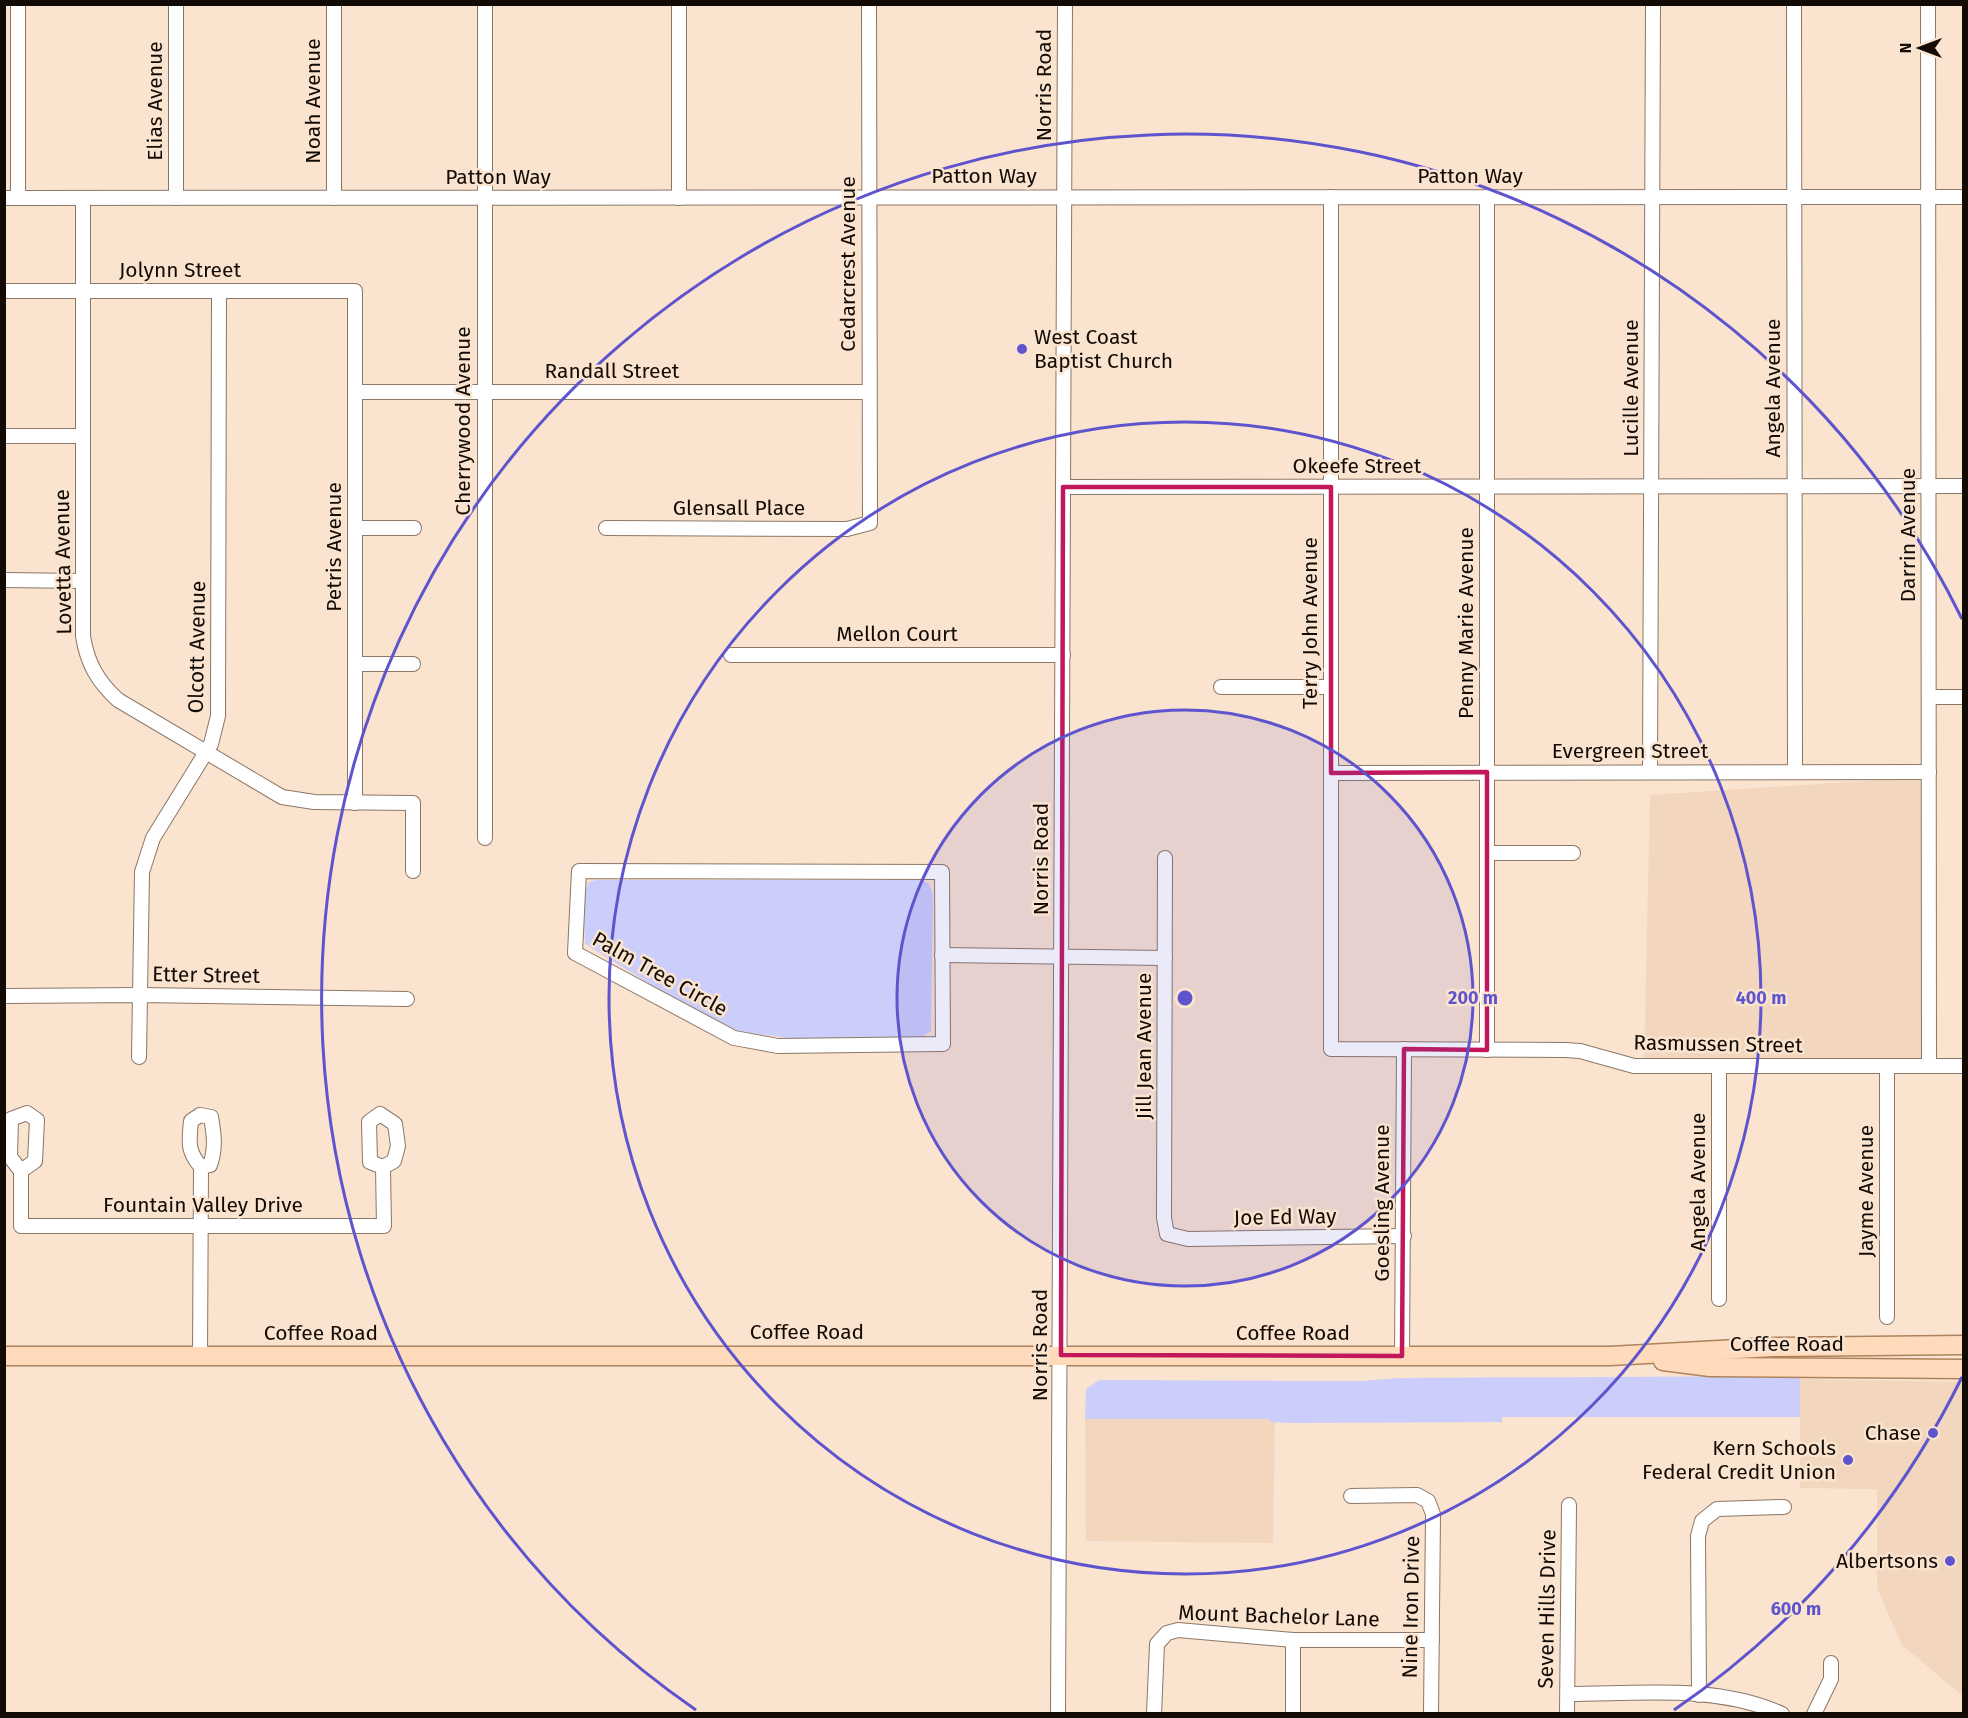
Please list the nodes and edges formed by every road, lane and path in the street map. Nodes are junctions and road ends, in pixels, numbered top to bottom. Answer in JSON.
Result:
{"nodes":[{"id":1,"x":18,"y":4,"type":"edge"},
{"id":2,"x":176,"y":4,"type":"edge"},
{"id":3,"x":334,"y":4,"type":"edge"},
{"id":4,"x":485,"y":4,"type":"edge"},
{"id":5,"x":679,"y":4,"type":"edge"},
{"id":6,"x":869,"y":4,"type":"edge"},
{"id":7,"x":1065,"y":4,"type":"edge"},
{"id":8,"x":1653,"y":4,"type":"edge"},
{"id":9,"x":1794,"y":4,"type":"edge"},
{"id":10,"x":1928,"y":4,"type":"edge"},
{"id":11,"x":1964,"y":196,"type":"edge"},
{"id":12,"x":1064,"y":197,"type":"junction"},
{"id":13,"x":1331,"y":197,"type":"junction"},
{"id":14,"x":1487,"y":197,"type":"junction"},
{"id":15,"x":1652,"y":197,"type":"junction"},
{"id":16,"x":1794,"y":197,"type":"junction"},
{"id":17,"x":1929,"y":197,"type":"junction"},
{"id":18,"x":11,"y":198,"type":"edge"},
{"id":19,"x":83,"y":198,"type":"junction"},
{"id":20,"x":176,"y":198,"type":"junction"},
{"id":21,"x":334,"y":198,"type":"junction"},
{"id":22,"x":484,"y":198,"type":"junction"},
{"id":23,"x":679,"y":198,"type":"junction"},
{"id":24,"x":869,"y":198,"type":"junction"},
{"id":25,"x":4,"y":291,"type":"edge"},
{"id":26,"x":83,"y":291,"type":"junction"},
{"id":27,"x":219,"y":291,"type":"junction"},
{"id":28,"x":355,"y":291,"type":"joint"},
{"id":29,"x":355,"y":392,"type":"junction"},
{"id":30,"x":484,"y":392,"type":"junction"},
{"id":31,"x":868,"y":392,"type":"junction"},
{"id":32,"x":4,"y":435,"type":"edge"},
{"id":33,"x":83,"y":436,"type":"junction"},
{"id":34,"x":1929,"y":486,"type":"junction"},
{"id":35,"x":1964,"y":486,"type":"edge"},
{"id":36,"x":1331,"y":487,"type":"junction"},
{"id":37,"x":1487,"y":487,"type":"junction"},
{"id":38,"x":1651,"y":487,"type":"junction"},
{"id":39,"x":1795,"y":487,"type":"junction"},
{"id":40,"x":1064,"y":488,"type":"junction"},
{"id":41,"x":870,"y":523,"type":"joint"},
{"id":42,"x":355,"y":528,"type":"junction"},
{"id":43,"x":414,"y":528,"type":"dead end"},
{"id":44,"x":606,"y":528,"type":"dead end"},
{"id":45,"x":4,"y":580,"type":"edge"},
{"id":46,"x":82,"y":581,"type":"junction"},
{"id":47,"x":731,"y":655,"type":"dead end"},
{"id":48,"x":1063,"y":655,"type":"junction"},
{"id":49,"x":355,"y":664,"type":"junction"},
{"id":50,"x":413,"y":664,"type":"dead end"},
{"id":51,"x":1221,"y":687,"type":"dead end"},
{"id":52,"x":1331,"y":687,"type":"junction"},
{"id":53,"x":1929,"y":697,"type":"junction"},
{"id":54,"x":1964,"y":697,"type":"edge"},
{"id":55,"x":206,"y":753,"type":"junction"},
{"id":56,"x":1488,"y":772,"type":"junction"},
{"id":57,"x":1650,"y":772,"type":"junction"},
{"id":58,"x":1795,"y":772,"type":"junction"},
{"id":59,"x":1929,"y":772,"type":"junction"},
{"id":60,"x":1331,"y":773,"type":"junction"},
{"id":61,"x":355,"y":803,"type":"junction"},
{"id":62,"x":485,"y":838,"type":"dead end"},
{"id":63,"x":1488,"y":853,"type":"junction"},
{"id":64,"x":1574,"y":853,"type":"dead end"},
{"id":65,"x":1165,"y":858,"type":"dead end"},
{"id":66,"x":413,"y":872,"type":"dead end"},
{"id":67,"x":942,"y":955,"type":"junction"},
{"id":68,"x":1062,"y":958,"type":"junction"},
{"id":69,"x":1165,"y":958,"type":"junction"},
{"id":70,"x":141,"y":994,"type":"junction"},
{"id":71,"x":4,"y":996,"type":"edge"},
{"id":72,"x":407,"y":999,"type":"dead end"},
{"id":73,"x":1330,"y":1049,"type":"joint"},
{"id":74,"x":1404,"y":1049,"type":"junction"},
{"id":75,"x":1487,"y":1050,"type":"junction"},
{"id":76,"x":139,"y":1057,"type":"dead end"},
{"id":77,"x":1719,"y":1066,"type":"junction"},
{"id":78,"x":1887,"y":1066,"type":"junction"},
{"id":79,"x":1929,"y":1066,"type":"junction"},
{"id":80,"x":1964,"y":1066,"type":"edge"},
{"id":81,"x":201,"y":1167,"type":"dead end"},
{"id":82,"x":383,"y":1167,"type":"dead end"},
{"id":83,"x":21,"y":1171,"type":"dead end"},
{"id":84,"x":201,"y":1226,"type":"junction"},
{"id":85,"x":1167,"y":1234,"type":"joint"},
{"id":86,"x":1404,"y":1236,"type":"junction"},
{"id":87,"x":1719,"y":1299,"type":"dead end"},
{"id":88,"x":1887,"y":1317,"type":"dead end"},
{"id":89,"x":1964,"y":1345,"type":"edge"},
{"id":90,"x":1061,"y":1354,"type":"junction"},
{"id":91,"x":4,"y":1356,"type":"edge"},
{"id":92,"x":200,"y":1356,"type":"junction"},
{"id":93,"x":1402,"y":1356,"type":"junction"},
{"id":94,"x":1610,"y":1356,"type":"junction"},
{"id":95,"x":1964,"y":1369,"type":"edge"},
{"id":96,"x":1351,"y":1496,"type":"dead end"},
{"id":97,"x":1569,"y":1505,"type":"dead end"},
{"id":98,"x":1785,"y":1507,"type":"dead end"},
{"id":99,"x":1293,"y":1640,"type":"junction"},
{"id":100,"x":1432,"y":1640,"type":"junction"},
{"id":101,"x":1830,"y":1663,"type":"dead end"},
{"id":102,"x":1568,"y":1694,"type":"junction"},
{"id":103,"x":1699,"y":1695,"type":"junction"},
{"id":104,"x":1058,"y":1713,"type":"edge"},
{"id":105,"x":1154,"y":1713,"type":"edge"},
{"id":106,"x":1293,"y":1713,"type":"edge"},
{"id":107,"x":1431,"y":1713,"type":"edge"},
{"id":108,"x":1567,"y":1713,"type":"edge"},
{"id":109,"x":1782,"y":1713,"type":"edge"},
{"id":110,"x":1814,"y":1713,"type":"edge"}],
"edges":[{"from":1,"to":18,"type":"street"},
{"from":2,"to":20,"type":"street","name":"Elias Avenue"},
{"from":3,"to":21,"type":"street","name":"Noah Avenue"},
{"from":4,"to":22,"type":"street","name":"Cherrywood Avenue"},
{"from":5,"to":23,"type":"street"},
{"from":6,"to":24,"type":"street","name":"Cedarcrest Avenue"},
{"from":7,"to":12,"type":"street","name":"Norris Road"},
{"from":8,"to":15,"type":"street","name":"Lucille Avenue"},
{"from":9,"to":16,"type":"street","name":"Angela Avenue"},
{"from":10,"to":17,"type":"street","name":"Darrin Avenue"},
{"from":11,"to":17,"type":"street","name":"Patton Way"},
{"from":12,"to":13,"type":"street","name":"Patton Way"},
{"from":12,"to":24,"type":"street","name":"Patton Way"},
{"from":12,"to":40,"type":"street","name":"Norris Road"},
{"from":13,"to":14,"type":"street","name":"Patton Way"},
{"from":13,"to":36,"type":"street","name":"Terry John Avenue"},
{"from":14,"to":15,"type":"street","name":"Patton Way"},
{"from":14,"to":37,"type":"street","name":"Penny Marie Avenue"},
{"from":15,"to":16,"type":"street","name":"Patton Way"},
{"from":15,"to":38,"type":"street","name":"Lucille Avenue"},
{"from":16,"to":17,"type":"street","name":"Patton Way"},
{"from":16,"to":39,"type":"street","name":"Angela Avenue"},
{"from":17,"to":34,"type":"street","name":"Darrin Avenue"},
{"from":18,"to":19,"type":"street","name":"Patton Way"},
{"from":19,"to":20,"type":"street","name":"Patton Way"},
{"from":19,"to":26,"type":"street","name":"Lovetta Avenue"},
{"from":20,"to":21,"type":"street","name":"Patton Way"},
{"from":21,"to":22,"type":"street","name":"Patton Way"},
{"from":22,"to":23,"type":"street","name":"Patton Way"},
{"from":22,"to":30,"type":"street","name":"Cherrywood Avenue"},
{"from":23,"to":24,"type":"street","name":"Patton Way"},
{"from":24,"to":31,"type":"street","name":"Cedarcrest Avenue"},
{"from":25,"to":26,"type":"street","name":"Jolynn Street"},
{"from":26,"to":27,"type":"street","name":"Jolynn Street"},
{"from":26,"to":33,"type":"street","name":"Lovetta Avenue"},
{"from":27,"to":28,"type":"street","name":"Jolynn Street"},
{"from":27,"to":55,"type":"street","name":"Olcott Avenue"},
{"from":28,"to":29,"type":"street","name":"Petris Avenue"},
{"from":29,"to":30,"type":"street","name":"Randall Street"},
{"from":29,"to":42,"type":"street","name":"Petris Avenue"},
{"from":30,"to":31,"type":"street","name":"Randall Street"},
{"from":30,"to":62,"type":"street","name":"Cherrywood Avenue"},
{"from":31,"to":41,"type":"street","name":"Cedarcrest Avenue"},
{"from":32,"to":33,"type":"street"},
{"from":33,"to":46,"type":"street","name":"Lovetta Avenue"},
{"from":34,"to":35,"type":"street"},
{"from":34,"to":39,"type":"street"},
{"from":34,"to":53,"type":"street","name":"Darrin Avenue"},
{"from":36,"to":37,"type":"street","name":"Okeefe Street"},
{"from":36,"to":40,"type":"street","name":"Okeefe Street"},
{"from":36,"to":52,"type":"street","name":"Terry John Avenue"},
{"from":37,"to":38,"type":"street","name":"Okeefe Street"},
{"from":37,"to":56,"type":"street","name":"Penny Marie Avenue"},
{"from":38,"to":39,"type":"street","name":"Okeefe Street"},
{"from":38,"to":57,"type":"street","name":"Lucille Avenue"},
{"from":39,"to":58,"type":"street","name":"Angela Avenue"},
{"from":40,"to":48,"type":"street","name":"Norris Road"},
{"from":41,"to":44,"type":"street","name":"Glensall Place"},
{"from":42,"to":43,"type":"street"},
{"from":42,"to":49,"type":"street","name":"Petris Avenue"},
{"from":45,"to":46,"type":"street"},
{"from":46,"to":55,"type":"street","name":"Lovetta Avenue"},
{"from":47,"to":48,"type":"street","name":"Mellon Court"},
{"from":48,"to":68,"type":"street","name":"Norris Road"},
{"from":49,"to":50,"type":"street"},
{"from":49,"to":61,"type":"street","name":"Petris Avenue"},
{"from":51,"to":52,"type":"street"},
{"from":52,"to":60,"type":"street","name":"Terry John Avenue"},
{"from":53,"to":54,"type":"street"},
{"from":53,"to":59,"type":"street","name":"Darrin Avenue"},
{"from":55,"to":61,"type":"street","name":"Lovetta Avenue"},
{"from":55,"to":70,"type":"street","name":"Olcott Avenue"},
{"from":56,"to":57,"type":"street","name":"Evergreen Street"},
{"from":56,"to":60,"type":"street","name":"Evergreen Street"},
{"from":56,"to":63,"type":"street","name":"Penny Marie Avenue"},
{"from":57,"to":58,"type":"street","name":"Evergreen Street"},
{"from":58,"to":59,"type":"street","name":"Evergreen Street"},
{"from":59,"to":79,"type":"street","name":"Darrin Avenue"},
{"from":60,"to":73,"type":"street","name":"Terry John Avenue"},
{"from":61,"to":66,"type":"street","name":"Lovetta Avenue"},
{"from":63,"to":64,"type":"street"},
{"from":63,"to":75,"type":"street","name":"Penny Marie Avenue"},
{"from":65,"to":69,"type":"street","name":"Jill Jean Avenue"},
{"from":67,"to":67,"type":"street","name":"Palm Tree Circle"},
{"from":67,"to":68,"type":"street"},
{"from":68,"to":69,"type":"street"},
{"from":68,"to":90,"type":"street","name":"Norris Road"},
{"from":69,"to":85,"type":"street","name":"Jill Jean Avenue"},
{"from":70,"to":71,"type":"street","name":"Etter Street"},
{"from":70,"to":72,"type":"street","name":"Etter Street"},
{"from":70,"to":76,"type":"street","name":"Olcott Avenue"},
{"from":73,"to":74,"type":"street","name":"Rasmussen Street"},
{"from":74,"to":75,"type":"street","name":"Rasmussen Street"},
{"from":74,"to":86,"type":"street","name":"Goesling Avenue"},
{"from":75,"to":77,"type":"street","name":"Rasmussen Street"},
{"from":77,"to":78,"type":"street","name":"Rasmussen Street"},
{"from":77,"to":87,"type":"street","name":"Angela Avenue"},
{"from":78,"to":79,"type":"street","name":"Rasmussen Street"},
{"from":78,"to":88,"type":"street","name":"Jayme Avenue"},
{"from":79,"to":80,"type":"street","name":"Rasmussen Street"},
{"from":81,"to":84,"type":"street"},
{"from":82,"to":84,"type":"street","name":"Fountain Valley Drive"},
{"from":83,"to":84,"type":"street","name":"Fountain Valley Drive"},
{"from":84,"to":92,"type":"street"},
{"from":85,"to":86,"type":"street","name":"Joe Ed Way"},
{"from":86,"to":93,"type":"street","name":"Goesling Avenue"},
{"from":89,"to":94,"type":"main road","name":"Coffee Road"},
{"from":90,"to":92,"type":"main road","name":"Coffee Road"},
{"from":90,"to":93,"type":"main road","name":"Coffee Road"},
{"from":90,"to":104,"type":"street","name":"Norris Road"},
{"from":91,"to":92,"type":"main road","name":"Coffee Road"},
{"from":93,"to":94,"type":"main road","name":"Coffee Road"},
{"from":94,"to":95,"type":"main road","name":"Coffee Road"},
{"from":96,"to":100,"type":"street","name":"Nine Iron Drive"},
{"from":97,"to":102,"type":"street","name":"Seven Hills Drive"},
{"from":98,"to":103,"type":"street"},
{"from":99,"to":100,"type":"street","name":"Mount Bachelor Lane"},
{"from":99,"to":105,"type":"street","name":"Mount Bachelor Lane"},
{"from":99,"to":106,"type":"street"},
{"from":100,"to":107,"type":"street","name":"Nine Iron Drive"},
{"from":101,"to":110,"type":"street"},
{"from":102,"to":103,"type":"street"},
{"from":102,"to":108,"type":"street","name":"Seven Hills Drive"},
{"from":103,"to":109,"type":"street"}]}
